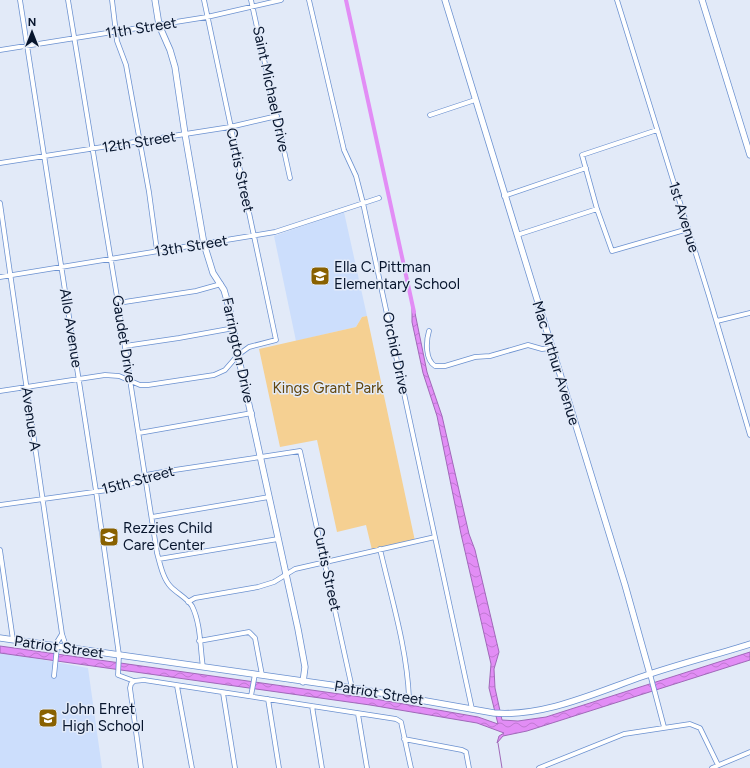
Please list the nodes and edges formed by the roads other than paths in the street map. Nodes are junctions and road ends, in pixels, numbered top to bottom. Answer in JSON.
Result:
{"nodes":[{"id":1,"x":20,"y":0,"type":"edge"},
{"id":2,"x":68,"y":0,"type":"edge"},
{"id":3,"x":112,"y":0,"type":"edge"},
{"id":4,"x":155,"y":0,"type":"edge"},
{"id":5,"x":204,"y":0,"type":"edge"},
{"id":6,"x":252,"y":0,"type":"edge"},
{"id":7,"x":281,"y":0,"type":"edge"},
{"id":8,"x":309,"y":0,"type":"edge"},
{"id":9,"x":445,"y":0,"type":"edge"},
{"id":10,"x":617,"y":0,"type":"edge"},
{"id":11,"x":702,"y":0,"type":"edge"},
{"id":12,"x":253,"y":7,"type":"junction"},
{"id":13,"x":207,"y":17,"type":"junction"},
{"id":14,"x":159,"y":25,"type":"junction"},
{"id":15,"x":116,"y":32,"type":"junction"},
{"id":16,"x":74,"y":39,"type":"junction"},
{"id":17,"x":27,"y":47,"type":"junction"},
{"id":18,"x":0,"y":50,"type":"edge"},
{"id":19,"x":475,"y":100,"type":"junction"},
{"id":20,"x":430,"y":115,"type":"dead end"},
{"id":21,"x":276,"y":116,"type":"junction"},
{"id":22,"x":230,"y":127,"type":"junction"},
{"id":23,"x":657,"y":130,"type":"junction"},
{"id":24,"x":185,"y":134,"type":"junction"},
{"id":25,"x":139,"y":141,"type":"junction"},
{"id":26,"x":93,"y":149,"type":"junction"},
{"id":27,"x":750,"y":155,"type":"edge"},
{"id":28,"x":44,"y":157,"type":"junction"},
{"id":29,"x":0,"y":163,"type":"edge"},
{"id":30,"x":586,"y":168,"type":"junction"},
{"id":31,"x":290,"y":178,"type":"dead end"},
{"id":32,"x":504,"y":196,"type":"junction"},
{"id":33,"x":379,"y":198,"type":"dead end"},
{"id":34,"x":0,"y":203,"type":"edge"},
{"id":35,"x":363,"y":203,"type":"junction"},
{"id":36,"x":597,"y":209,"type":"junction"},
{"id":37,"x":688,"y":229,"type":"junction"},
{"id":38,"x":517,"y":235,"type":"junction"},
{"id":39,"x":254,"y":236,"type":"junction"},
{"id":40,"x":204,"y":244,"type":"junction"},
{"id":41,"x":157,"y":251,"type":"junction"},
{"id":42,"x":111,"y":259,"type":"junction"},
{"id":43,"x":61,"y":268,"type":"junction"},
{"id":44,"x":10,"y":276,"type":"junction"},
{"id":45,"x":0,"y":277,"type":"edge"},
{"id":46,"x":221,"y":284,"type":"junction"},
{"id":47,"x":118,"y":303,"type":"junction"},
{"id":48,"x":750,"y":312,"type":"edge"},
{"id":49,"x":717,"y":321,"type":"junction"},
{"id":50,"x":234,"y":328,"type":"junction"},
{"id":51,"x":429,"y":331,"type":"dead end"},
{"id":52,"x":125,"y":346,"type":"junction"},
{"id":53,"x":551,"y":348,"type":"junction"},
{"id":54,"x":238,"y":355,"type":"junction"},
{"id":55,"x":79,"y":380,"type":"junction"},
{"id":56,"x":130,"y":380,"type":"junction"},
{"id":57,"x":26,"y":387,"type":"junction"},
{"id":58,"x":0,"y":391,"type":"edge"},
{"id":59,"x":252,"y":413,"type":"junction"},
{"id":60,"x":139,"y":433,"type":"junction"},
{"id":61,"x":750,"y":435,"type":"edge"},
{"id":62,"x":300,"y":451,"type":"joint"},
{"id":63,"x":261,"y":456,"type":"junction"},
{"id":64,"x":146,"y":475,"type":"junction"},
{"id":65,"x":96,"y":491,"type":"junction"},
{"id":66,"x":269,"y":497,"type":"junction"},
{"id":67,"x":43,"y":499,"type":"junction"},
{"id":68,"x":0,"y":505,"type":"edge"},
{"id":69,"x":152,"y":517,"type":"junction"},
{"id":70,"x":435,"y":537,"type":"junction"},
{"id":71,"x":278,"y":539,"type":"junction"},
{"id":72,"x":380,"y":549,"type":"junction"},
{"id":73,"x":0,"y":550,"type":"edge"},
{"id":74,"x":159,"y":559,"type":"junction"},
{"id":75,"x":325,"y":561,"type":"junction"},
{"id":76,"x":286,"y":574,"type":"junction"},
{"id":77,"x":188,"y":602,"type":"junction"},
{"id":78,"x":62,"y":634,"type":"junction"},
{"id":79,"x":0,"y":638,"type":"edge"},
{"id":80,"x":13,"y":640,"type":"junction"},
{"id":81,"x":199,"y":641,"type":"junction"},
{"id":82,"x":750,"y":644,"type":"edge"},
{"id":83,"x":56,"y":648,"type":"junction"},
{"id":84,"x":67,"y":649,"type":"junction"},
{"id":85,"x":119,"y":658,"type":"junction"},
{"id":86,"x":203,"y":667,"type":"junction"},
{"id":87,"x":650,"y":674,"type":"junction"},
{"id":88,"x":262,"y":675,"type":"junction"},
{"id":89,"x":54,"y":676,"type":"dead end"},
{"id":90,"x":255,"y":676,"type":"junction"},
{"id":91,"x":134,"y":681,"type":"junction"},
{"id":92,"x":303,"y":682,"type":"junction"},
{"id":93,"x":177,"y":686,"type":"junction"},
{"id":94,"x":352,"y":688,"type":"junction"},
{"id":95,"x":223,"y":693,"type":"junction"},
{"id":96,"x":252,"y":694,"type":"junction"},
{"id":97,"x":409,"y":698,"type":"junction"},
{"id":98,"x":268,"y":699,"type":"junction"},
{"id":99,"x":312,"y":706,"type":"junction"},
{"id":100,"x":472,"y":709,"type":"junction"},
{"id":101,"x":358,"y":714,"type":"junction"},
{"id":102,"x":664,"y":727,"type":"junction"},
{"id":103,"x":404,"y":739,"type":"junction"},
{"id":104,"x":750,"y":752,"type":"edge"},
{"id":105,"x":718,"y":765,"type":"junction"},
{"id":106,"x":141,"y":768,"type":"edge"},
{"id":107,"x":192,"y":768,"type":"edge"},
{"id":108,"x":235,"y":768,"type":"edge"},
{"id":109,"x":279,"y":768,"type":"edge"},
{"id":110,"x":322,"y":768,"type":"edge"},
{"id":111,"x":367,"y":768,"type":"edge"},
{"id":112,"x":411,"y":768,"type":"edge"},
{"id":113,"x":469,"y":768,"type":"edge"},
{"id":114,"x":538,"y":768,"type":"edge"},
{"id":115,"x":712,"y":768,"type":"edge"}],
"edges":[{"from":1,"to":17,"type":"street","name":"Allo Avenue"},
{"from":2,"to":16,"type":"street","name":"Gaudet Drive"},
{"from":3,"to":15,"type":"street"},
{"from":4,"to":14,"type":"street","name":"Farrington Drive"},
{"from":5,"to":13,"type":"street","name":"Curtis Street"},
{"from":6,"to":12,"type":"street","name":"Saint Michael Drive"},
{"from":7,"to":12,"type":"street","name":"11th Street"},
{"from":8,"to":35,"type":"street","name":"Orchid Drive"},
{"from":9,"to":19,"type":"street","name":"Mac Arthur Avenue"},
{"from":10,"to":23,"type":"street","name":"1st Avenue"},
{"from":11,"to":27,"type":"street"},
{"from":12,"to":13,"type":"street","name":"11th Street"},
{"from":12,"to":21,"type":"street","name":"Saint Michael Drive"},
{"from":13,"to":14,"type":"street","name":"11th Street"},
{"from":13,"to":22,"type":"street","name":"Curtis Street"},
{"from":14,"to":15,"type":"street","name":"11th Street"},
{"from":14,"to":24,"type":"street","name":"Farrington Drive"},
{"from":15,"to":16,"type":"street","name":"11th Street"},
{"from":15,"to":25,"type":"street"},
{"from":16,"to":17,"type":"street","name":"11th Street"},
{"from":16,"to":26,"type":"street","name":"Gaudet Drive"},
{"from":17,"to":18,"type":"street","name":"11th Street"},
{"from":17,"to":28,"type":"street","name":"Allo Avenue"},
{"from":19,"to":20,"type":"street"},
{"from":19,"to":32,"type":"street","name":"Mac Arthur Avenue"},
{"from":21,"to":22,"type":"street","name":"12th Street"},
{"from":21,"to":31,"type":"street","name":"Saint Michael Drive"},
{"from":22,"to":24,"type":"street","name":"12th Street"},
{"from":22,"to":39,"type":"street","name":"Curtis Street"},
{"from":23,"to":30,"type":"street"},
{"from":23,"to":37,"type":"street","name":"1st Avenue"},
{"from":24,"to":25,"type":"street","name":"12th Street"},
{"from":24,"to":40,"type":"street","name":"Farrington Drive"},
{"from":25,"to":26,"type":"street","name":"12th Street"},
{"from":25,"to":41,"type":"street"},
{"from":26,"to":28,"type":"street","name":"12th Street"},
{"from":26,"to":42,"type":"street","name":"Gaudet Drive"},
{"from":28,"to":29,"type":"street","name":"12th Street"},
{"from":28,"to":43,"type":"street","name":"Allo Avenue"},
{"from":30,"to":32,"type":"street"},
{"from":30,"to":36,"type":"street"},
{"from":32,"to":38,"type":"street","name":"Mac Arthur Avenue"},
{"from":33,"to":35,"type":"street","name":"13th Street"},
{"from":34,"to":44,"type":"street","name":"Avenue A"},
{"from":35,"to":39,"type":"street","name":"13th Street"},
{"from":35,"to":70,"type":"street","name":"Orchid Drive"},
{"from":36,"to":37,"type":"street"},
{"from":36,"to":38,"type":"street"},
{"from":37,"to":49,"type":"street","name":"1st Avenue"},
{"from":38,"to":53,"type":"street","name":"Mac Arthur Avenue"},
{"from":39,"to":40,"type":"street","name":"13th Street"},
{"from":39,"to":54,"type":"street","name":"Curtis Street"},
{"from":40,"to":41,"type":"street","name":"13th Street"},
{"from":40,"to":46,"type":"street","name":"Farrington Drive"},
{"from":41,"to":42,"type":"street","name":"13th Street"},
{"from":42,"to":43,"type":"street","name":"13th Street"},
{"from":42,"to":47,"type":"street","name":"Gaudet Drive"},
{"from":43,"to":44,"type":"street","name":"13th Street"},
{"from":43,"to":55,"type":"street","name":"Allo Avenue"},
{"from":44,"to":45,"type":"street","name":"13th Street"},
{"from":44,"to":57,"type":"street","name":"Avenue A"},
{"from":46,"to":47,"type":"street"},
{"from":46,"to":50,"type":"street","name":"Farrington Drive"},
{"from":47,"to":52,"type":"street","name":"Gaudet Drive"},
{"from":48,"to":49,"type":"street"},
{"from":49,"to":61,"type":"street","name":"1st Avenue"},
{"from":50,"to":52,"type":"street"},
{"from":50,"to":54,"type":"street","name":"Farrington Drive"},
{"from":51,"to":53,"type":"street"},
{"from":52,"to":56,"type":"street","name":"Gaudet Drive"},
{"from":53,"to":87,"type":"street","name":"Mac Arthur Avenue"},
{"from":54,"to":56,"type":"street"},
{"from":54,"to":59,"type":"street","name":"Farrington Drive"},
{"from":55,"to":56,"type":"street"},
{"from":55,"to":57,"type":"street"},
{"from":55,"to":65,"type":"street","name":"Allo Avenue"},
{"from":56,"to":60,"type":"street","name":"Gaudet Drive"},
{"from":57,"to":58,"type":"street"},
{"from":57,"to":67,"type":"street","name":"Avenue A"},
{"from":59,"to":60,"type":"street"},
{"from":59,"to":63,"type":"street","name":"Farrington Drive"},
{"from":60,"to":64,"type":"street","name":"Gaudet Drive"},
{"from":62,"to":63,"type":"street","name":"15th Street"},
{"from":62,"to":75,"type":"street","name":"Curtis Street"},
{"from":63,"to":64,"type":"street","name":"15th Street"},
{"from":63,"to":66,"type":"street","name":"Farrington Drive"},
{"from":64,"to":65,"type":"street","name":"15th Street"},
{"from":64,"to":69,"type":"street","name":"Gaudet Drive"},
{"from":65,"to":67,"type":"street","name":"15th Street"},
{"from":65,"to":85,"type":"street","name":"Allo Avenue"},
{"from":66,"to":69,"type":"street"},
{"from":66,"to":71,"type":"street","name":"Farrington Drive"},
{"from":67,"to":68,"type":"street","name":"15th Street"},
{"from":67,"to":78,"type":"street","name":"Avenue A"},
{"from":69,"to":74,"type":"street","name":"Gaudet Drive"},
{"from":70,"to":72,"type":"street"},
{"from":70,"to":100,"type":"street","name":"Orchid Drive"},
{"from":71,"to":74,"type":"street"},
{"from":71,"to":76,"type":"street","name":"Farrington Drive"},
{"from":72,"to":75,"type":"street"},
{"from":72,"to":97,"type":"street"},
{"from":73,"to":80,"type":"street"},
{"from":74,"to":77,"type":"street","name":"Gaudet Drive"},
{"from":75,"to":76,"type":"street"},
{"from":75,"to":94,"type":"street","name":"Curtis Street"},
{"from":76,"to":77,"type":"street"},
{"from":76,"to":92,"type":"street","name":"Farrington Drive"},
{"from":77,"to":81,"type":"street","name":"Gaudet Drive"},
{"from":78,"to":83,"type":"street"},
{"from":78,"to":84,"type":"street","name":"Avenue A"},
{"from":79,"to":80,"type":"street","name":"Patriot Street"},
{"from":80,"to":83,"type":"street","name":"Patriot Street"},
{"from":81,"to":86,"type":"street","name":"Gaudet Drive"},
{"from":81,"to":88,"type":"street"},
{"from":82,"to":87,"type":"street","name":"Patriot Street"},
{"from":83,"to":84,"type":"street","name":"Patriot Street"},
{"from":83,"to":89,"type":"street"},
{"from":84,"to":85,"type":"street","name":"Patriot Street"},
{"from":85,"to":86,"type":"street","name":"Patriot Street"},
{"from":85,"to":91,"type":"street","name":"Allo Avenue"},
{"from":86,"to":90,"type":"street","name":"Patriot Street"},
{"from":87,"to":100,"type":"street","name":"Patriot Street"},
{"from":87,"to":102,"type":"street","name":"Mac Arthur Avenue"},
{"from":88,"to":90,"type":"street","name":"Patriot Street"},
{"from":88,"to":92,"type":"street","name":"Patriot Street"},
{"from":90,"to":96,"type":"street"},
{"from":91,"to":93,"type":"street","name":"Patriot Street"},
{"from":91,"to":106,"type":"street"},
{"from":92,"to":94,"type":"street","name":"Patriot Street"},
{"from":93,"to":95,"type":"street","name":"Patriot Street"},
{"from":93,"to":107,"type":"street"},
{"from":94,"to":97,"type":"street","name":"Patriot Street"},
{"from":95,"to":96,"type":"street","name":"Patriot Street"},
{"from":95,"to":108,"type":"street"},
{"from":96,"to":98,"type":"street","name":"Patriot Street"},
{"from":97,"to":100,"type":"street","name":"Patriot Street"},
{"from":98,"to":99,"type":"street","name":"Patriot Street"},
{"from":98,"to":109,"type":"street"},
{"from":99,"to":101,"type":"street","name":"Patriot Street"},
{"from":99,"to":110,"type":"street"},
{"from":101,"to":103,"type":"street","name":"Patriot Street"},
{"from":101,"to":111,"type":"street"},
{"from":102,"to":105,"type":"street"},
{"from":102,"to":114,"type":"street"},
{"from":103,"to":112,"type":"street"},
{"from":103,"to":113,"type":"street"},
{"from":104,"to":105,"type":"street"},
{"from":105,"to":115,"type":"street"}]}
